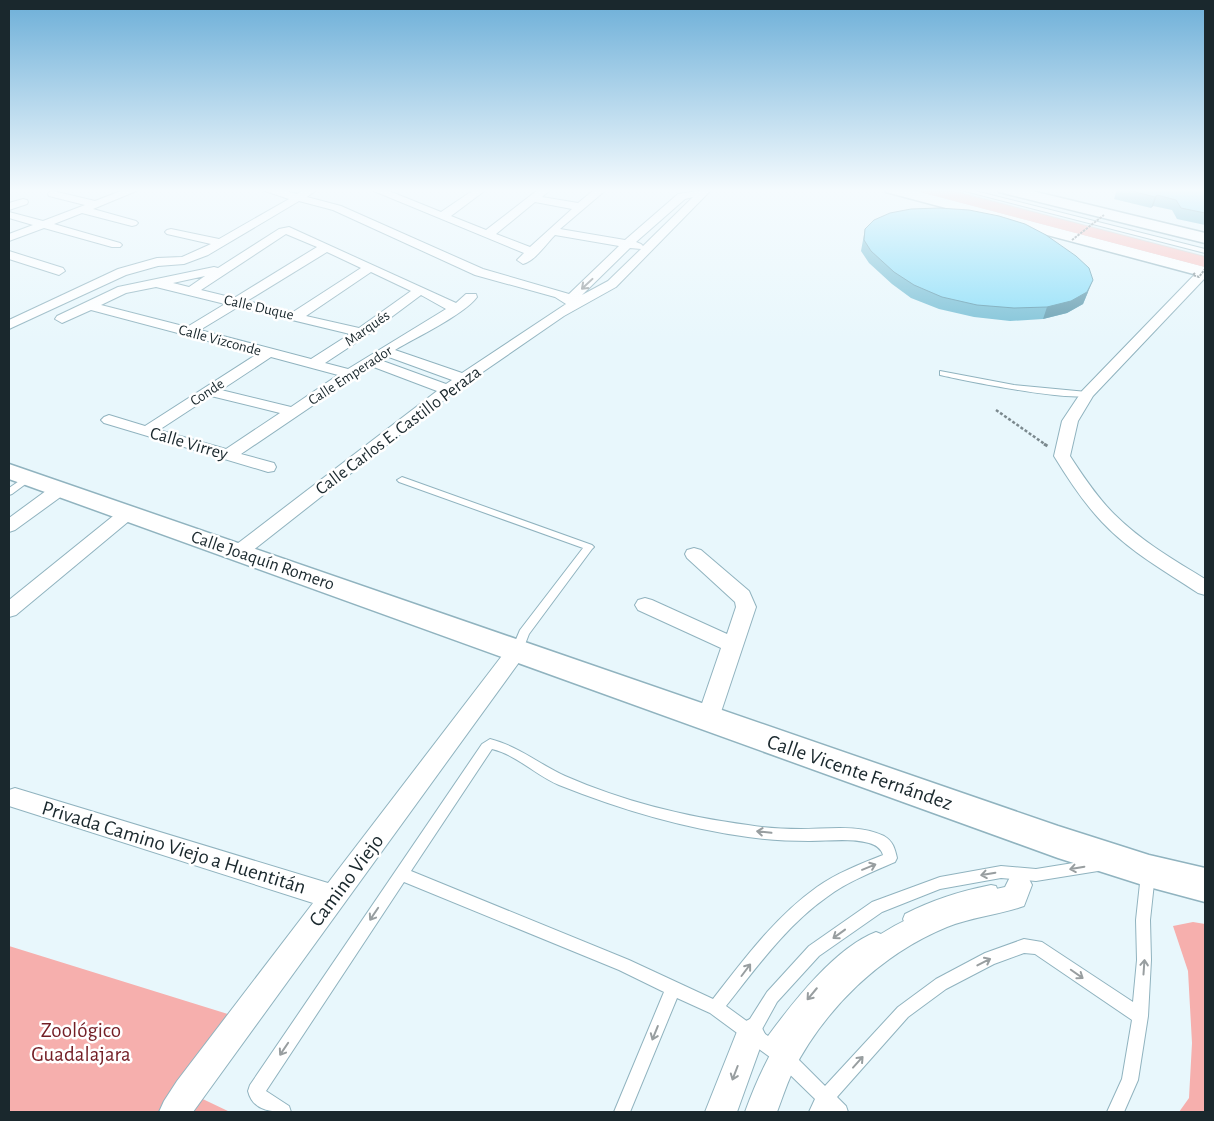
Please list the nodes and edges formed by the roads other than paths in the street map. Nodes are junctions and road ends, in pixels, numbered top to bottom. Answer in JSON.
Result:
{"nodes":[{"id":1,"x":103,"y":241,"type":"edge"},
{"id":2,"x":213,"y":241,"type":"edge"},
{"id":3,"x":224,"y":241,"type":"edge"},
{"id":4,"x":269,"y":241,"type":"edge"},
{"id":5,"x":314,"y":241,"type":"edge"},
{"id":6,"x":411,"y":241,"type":"edge"},
{"id":7,"x":506,"y":241,"type":"edge"},
{"id":8,"x":543,"y":241,"type":"edge"},
{"id":9,"x":632,"y":241,"type":"edge"},
{"id":10,"x":634,"y":241,"type":"edge"},
{"id":11,"x":654,"y":241,"type":"edge"},
{"id":12,"x":1090,"y":241,"type":"edge"},
{"id":13,"x":1104,"y":241,"type":"edge"},
{"id":14,"x":1113,"y":241,"type":"edge"},
{"id":15,"x":1125,"y":241,"type":"edge"},
{"id":16,"x":1169,"y":241,"type":"edge"},
{"id":17,"x":1171,"y":241,"type":"edge"},
{"id":18,"x":221,"y":243,"type":"junction"},
{"id":19,"x":651,"y":244,"type":"junction"},
{"id":20,"x":116,"y":245,"type":"dead end"},
{"id":21,"x":326,"y":247,"type":"junction"},
{"id":22,"x":1205,"y":250,"type":"edge"},
{"id":23,"x":532,"y":252,"type":"junction"},
{"id":24,"x":1174,"y":254,"type":"junction"},
{"id":25,"x":9,"y":255,"type":"edge"},
{"id":26,"x":522,"y":260,"type":"dead end"},
{"id":27,"x":230,"y":267,"type":"junction"},
{"id":28,"x":370,"y":267,"type":"junction"},
{"id":29,"x":1203,"y":268,"type":"edge"},
{"id":30,"x":59,"y":271,"type":"dead end"},
{"id":31,"x":157,"y":283,"type":"junction"},
{"id":32,"x":420,"y":290,"type":"junction"},
{"id":33,"x":190,"y":292,"type":"junction"},
{"id":34,"x":471,"y":297,"type":"dead end"},
{"id":35,"x":238,"y":302,"type":"junction"},
{"id":36,"x":573,"y":302,"type":"junction"},
{"id":37,"x":90,"y":306,"type":"junction"},
{"id":38,"x":454,"y":309,"type":"junction"},
{"id":39,"x":297,"y":316,"type":"junction"},
{"id":40,"x":62,"y":319,"type":"dead end"},
{"id":41,"x":9,"y":325,"type":"edge"},
{"id":42,"x":188,"y":332,"type":"junction"},
{"id":43,"x":361,"y":333,"type":"junction"},
{"id":44,"x":384,"y":351,"type":"junction"},
{"id":45,"x":268,"y":353,"type":"junction"},
{"id":46,"x":370,"y":361,"type":"junction"},
{"id":47,"x":313,"y":364,"type":"junction"},
{"id":48,"x":435,"y":368,"type":"junction"},
{"id":49,"x":943,"y":373,"type":"dead end"},
{"id":50,"x":351,"y":374,"type":"junction"},
{"id":51,"x":418,"y":379,"type":"junction"},
{"id":52,"x":464,"y":379,"type":"junction"},
{"id":53,"x":448,"y":390,"type":"junction"},
{"id":54,"x":208,"y":391,"type":"junction"},
{"id":55,"x":1087,"y":394,"type":"junction"},
{"id":56,"x":294,"y":412,"type":"junction"},
{"id":57,"x":109,"y":420,"type":"dead end"},
{"id":58,"x":147,"y":432,"type":"junction"},
{"id":59,"x":230,"y":454,"type":"junction"},
{"id":60,"x":268,"y":467,"type":"dead end"},
{"id":61,"x":15,"y":480,"type":"edge"},
{"id":62,"x":402,"y":480,"type":"dead end"},
{"id":63,"x":60,"y":489,"type":"junction"},
{"id":64,"x":129,"y":512,"type":"junction"},
{"id":65,"x":9,"y":526,"type":"edge"},
{"id":66,"x":240,"y":551,"type":"junction"},
{"id":67,"x":694,"y":554,"type":"dead end"},
{"id":68,"x":1205,"y":588,"type":"edge"},
{"id":69,"x":646,"y":605,"type":"dead end"},
{"id":70,"x":9,"y":610,"type":"edge"},
{"id":71,"x":733,"y":645,"type":"junction"},
{"id":72,"x":518,"y":649,"type":"junction"},
{"id":73,"x":708,"y":718,"type":"junction"},
{"id":74,"x":15,"y":798,"type":"dead end"},
{"id":75,"x":1134,"y":866,"type":"junction"},
{"id":76,"x":401,"y":874,"type":"junction"},
{"id":77,"x":1028,"y":880,"type":"junction"},
{"id":78,"x":1205,"y":885,"type":"edge"},
{"id":79,"x":333,"y":897,"type":"junction"},
{"id":80,"x":674,"y":988,"type":"junction"},
{"id":81,"x":715,"y":1008,"type":"junction"},
{"id":82,"x":1140,"y":1016,"type":"junction"},
{"id":83,"x":767,"y":1046,"type":"junction"},
{"id":84,"x":821,"y":1105,"type":"edge"},
{"id":85,"x":175,"y":1112,"type":"edge"},
{"id":86,"x":283,"y":1112,"type":"edge"},
{"id":87,"x":622,"y":1112,"type":"edge"},
{"id":88,"x":720,"y":1112,"type":"edge"},
{"id":89,"x":761,"y":1112,"type":"edge"},
{"id":90,"x":840,"y":1112,"type":"edge"},
{"id":91,"x":1115,"y":1112,"type":"edge"}],
"edges":[{"from":1,"to":20,"type":"street"},
{"from":2,"to":18,"type":"street"},
{"from":3,"to":18,"type":"street"},
{"from":4,"to":27,"type":"street"},
{"from":5,"to":21,"type":"street"},
{"from":6,"to":36,"type":"street"},
{"from":7,"to":23,"type":"street"},
{"from":8,"to":23,"type":"street"},
{"from":9,"to":36,"type":"street","name":"Calle Carlos E. Castillo Peraza","one_way":true},
{"from":10,"to":19,"type":"street"},
{"from":11,"to":19,"type":"street","name":"Calle Carlos E. Castillo Peraza"},
{"from":12,"to":29,"type":"street"},
{"from":13,"to":24,"type":"highway"},
{"from":14,"to":29,"type":"lane"},
{"from":15,"to":24,"type":"highway"},
{"from":16,"to":22,"type":"lane"},
{"from":17,"to":22,"type":"highway"},
{"from":18,"to":41,"type":"street"},
{"from":19,"to":36,"type":"street","name":"Calle Carlos E. Castillo Peraza"},
{"from":21,"to":28,"type":"street"},
{"from":21,"to":35,"type":"street"},
{"from":23,"to":26,"type":"street"},
{"from":24,"to":29,"type":"highway"},
{"from":25,"to":30,"type":"street"},
{"from":27,"to":31,"type":"street"},
{"from":27,"to":33,"type":"street"},
{"from":28,"to":32,"type":"street"},
{"from":28,"to":39,"type":"street"},
{"from":29,"to":55,"type":"street"},
{"from":31,"to":33,"type":"street","name":"Calle Duque"},
{"from":31,"to":37,"type":"street"},
{"from":32,"to":38,"type":"street"},
{"from":32,"to":43,"type":"street","name":"Marqués"},
{"from":33,"to":35,"type":"street","name":"Calle Duque"},
{"from":34,"to":38,"type":"street","name":"Calle Emperador"},
{"from":35,"to":39,"type":"street","name":"Calle Duque"},
{"from":35,"to":42,"type":"street"},
{"from":36,"to":52,"type":"street","name":"Calle Carlos E. Castillo Peraza"},
{"from":37,"to":40,"type":"street"},
{"from":37,"to":42,"type":"street","name":"Calle Vizconde"},
{"from":38,"to":44,"type":"street","name":"Calle Emperador"},
{"from":39,"to":43,"type":"street","name":"Calle Duque"},
{"from":42,"to":45,"type":"street","name":"Calle Vizconde"},
{"from":43,"to":47,"type":"street","name":"Marqués"},
{"from":44,"to":46,"type":"street","name":"Calle Emperador"},
{"from":44,"to":48,"type":"street"},
{"from":45,"to":47,"type":"street","name":"Calle Vizconde"},
{"from":45,"to":54,"type":"street","name":"Conde"},
{"from":46,"to":50,"type":"street","name":"Calle Emperador"},
{"from":46,"to":51,"type":"street"},
{"from":47,"to":50,"type":"street","name":"Calle Vizconde"},
{"from":48,"to":51,"type":"street"},
{"from":48,"to":52,"type":"street"},
{"from":49,"to":55,"type":"lane"},
{"from":50,"to":56,"type":"street","name":"Calle Emperador"},
{"from":51,"to":53,"type":"street"},
{"from":52,"to":53,"type":"street","name":"Calle Carlos E. Castillo Peraza"},
{"from":53,"to":66,"type":"street","name":"Calle Carlos E. Castillo Peraza"},
{"from":54,"to":56,"type":"street"},
{"from":54,"to":58,"type":"street","name":"Conde"},
{"from":55,"to":68,"type":"street"},
{"from":56,"to":59,"type":"street","name":"Calle Emperador"},
{"from":57,"to":58,"type":"street","name":"Calle Virrey"},
{"from":58,"to":59,"type":"street","name":"Calle Virrey"},
{"from":59,"to":60,"type":"street","name":"Calle Virrey"},
{"from":61,"to":63,"type":"street","name":"Calle Joaquín Romero"},
{"from":62,"to":72,"type":"lane"},
{"from":63,"to":64,"type":"street","name":"Calle Joaquín Romero"},
{"from":63,"to":65,"type":"street"},
{"from":64,"to":66,"type":"street","name":"Calle Joaquín Romero"},
{"from":64,"to":70,"type":"street"},
{"from":66,"to":72,"type":"street","name":"Calle Joaquín Romero"},
{"from":67,"to":71,"type":"street"},
{"from":69,"to":71,"type":"street"},
{"from":71,"to":73,"type":"street"},
{"from":72,"to":73,"type":"street","name":"Calle Vicente Fernández"},
{"from":72,"to":79,"type":"street","name":"Camino Viejo"},
{"from":73,"to":75,"type":"street","name":"Calle Vicente Fernández"},
{"from":74,"to":79,"type":"street","name":"Privada Camino Viejo a Huentitán"},
{"from":75,"to":77,"type":"lane","one_way":true},
{"from":75,"to":78,"type":"street","name":"Calle Vicente Fernández"},
{"from":82,"to":75,"type":"lane","one_way":true},
{"from":76,"to":80,"type":"lane"},
{"from":81,"to":76,"type":"lane","one_way":true},
{"from":76,"to":86,"type":"lane","one_way":true},
{"from":77,"to":83,"type":"street"},
{"from":77,"to":83,"type":"lane","one_way":true},
{"from":79,"to":85,"type":"street","name":"Camino Viejo"},
{"from":80,"to":81,"type":"lane"},
{"from":80,"to":87,"type":"lane","one_way":true},
{"from":81,"to":83,"type":"lane"},
{"from":84,"to":82,"type":"lane","one_way":true},
{"from":82,"to":91,"type":"lane"},
{"from":83,"to":84,"type":"lane"},
{"from":83,"to":88,"type":"street","one_way":true},
{"from":83,"to":89,"type":"street"},
{"from":84,"to":90,"type":"lane"}]}
